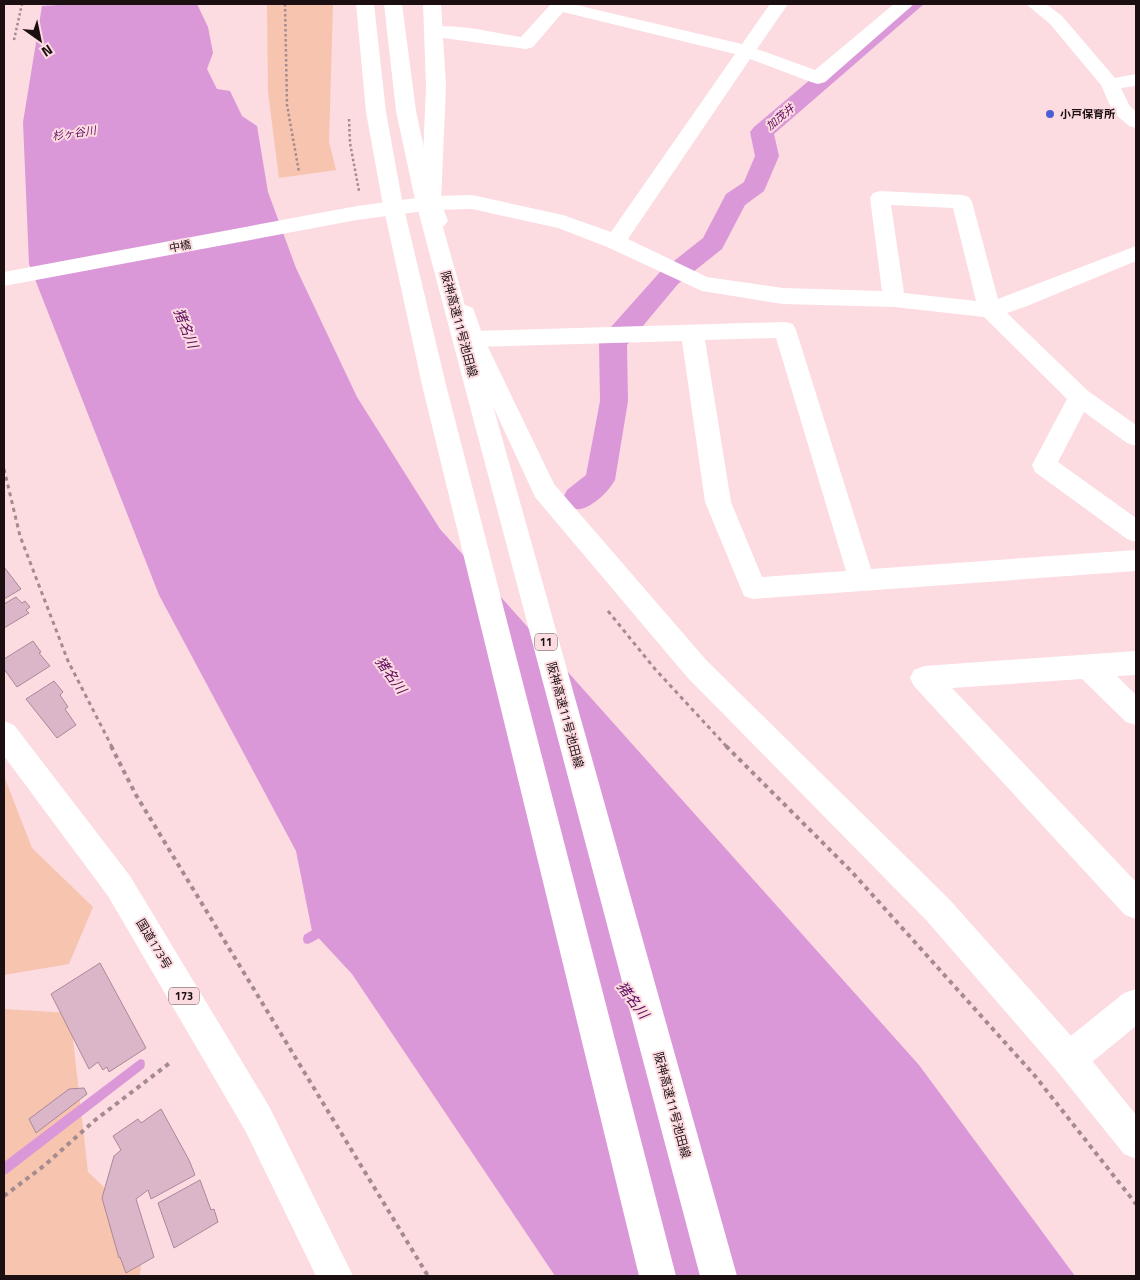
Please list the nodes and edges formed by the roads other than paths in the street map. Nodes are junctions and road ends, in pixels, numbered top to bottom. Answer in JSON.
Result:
{"nodes":[{"id":1,"x":365,"y":4,"type":"edge"},
{"id":2,"x":393,"y":4,"type":"edge"},
{"id":3,"x":432,"y":4,"type":"edge"},
{"id":4,"x":779,"y":4,"type":"edge"},
{"id":5,"x":905,"y":4,"type":"edge"},
{"id":6,"x":1035,"y":4,"type":"edge"},
{"id":7,"x":560,"y":5,"type":"edge"},
{"id":8,"x":434,"y":32,"type":"junction"},
{"id":9,"x":746,"y":52,"type":"junction"},
{"id":10,"x":1136,"y":80,"type":"edge"},
{"id":11,"x":1110,"y":84,"type":"junction"},
{"id":12,"x":1136,"y":122,"type":"edge"},
{"id":13,"x":431,"y":203,"type":"junction"},
{"id":14,"x":615,"y":242,"type":"junction"},
{"id":15,"x":1136,"y":253,"type":"edge"},
{"id":16,"x":4,"y":279,"type":"edge"},
{"id":17,"x":894,"y":299,"type":"junction"},
{"id":18,"x":990,"y":310,"type":"junction"},
{"id":19,"x":692,"y":332,"type":"junction"},
{"id":20,"x":473,"y":339,"type":"junction"},
{"id":21,"x":1080,"y":397,"type":"junction"},
{"id":22,"x":1136,"y":437,"type":"edge"},
{"id":23,"x":1136,"y":532,"type":"edge"},
{"id":24,"x":1136,"y":561,"type":"edge"},
{"id":25,"x":862,"y":581,"type":"junction"},
{"id":26,"x":1136,"y":663,"type":"edge"},
{"id":27,"x":1088,"y":666,"type":"junction"},
{"id":28,"x":1136,"y":713,"type":"edge"},
{"id":29,"x":4,"y":734,"type":"edge"},
{"id":30,"x":1136,"y":904,"type":"edge"},
{"id":31,"x":1136,"y":1005,"type":"edge"},
{"id":32,"x":1069,"y":1059,"type":"junction"},
{"id":33,"x":1136,"y":1142,"type":"edge"},
{"id":34,"x":335,"y":1276,"type":"edge"},
{"id":35,"x":658,"y":1276,"type":"edge"},
{"id":36,"x":719,"y":1276,"type":"edge"}],
"edges":[{"from":1,"to":35,"type":"main road"},
{"from":2,"to":36,"type":"main road","name":"阪神高速11号池田線","number":"11"},
{"from":3,"to":8,"type":"main road"},
{"from":4,"to":9,"type":"main road"},
{"from":5,"to":9,"type":"main road"},
{"from":6,"to":11,"type":"main road"},
{"from":7,"to":8,"type":"main road"},
{"from":7,"to":9,"type":"main road"},
{"from":8,"to":13,"type":"main road"},
{"from":9,"to":14,"type":"main road"},
{"from":10,"to":11,"type":"main road"},
{"from":11,"to":12,"type":"main road"},
{"from":13,"to":14,"type":"main road","name":"中橋"},
{"from":13,"to":16,"type":"main road","name":"中橋"},
{"from":13,"to":20,"type":"main road"},
{"from":14,"to":17,"type":"main road","name":"中橋"},
{"from":15,"to":18,"type":"main road"},
{"from":17,"to":18,"type":"main road","name":"中橋"},
{"from":17,"to":18,"type":"main road"},
{"from":18,"to":21,"type":"main road"},
{"from":19,"to":20,"type":"main road"},
{"from":19,"to":25,"type":"main road"},
{"from":19,"to":25,"type":"main road"},
{"from":20,"to":32,"type":"main road"},
{"from":21,"to":22,"type":"main road"},
{"from":21,"to":23,"type":"main road"},
{"from":24,"to":25,"type":"main road"},
{"from":26,"to":27,"type":"main road"},
{"from":27,"to":28,"type":"main road"},
{"from":27,"to":30,"type":"main road"},
{"from":29,"to":34,"type":"main road","name":"国道173号","number":"173"},
{"from":31,"to":32,"type":"main road"},
{"from":32,"to":33,"type":"main road"}]}
